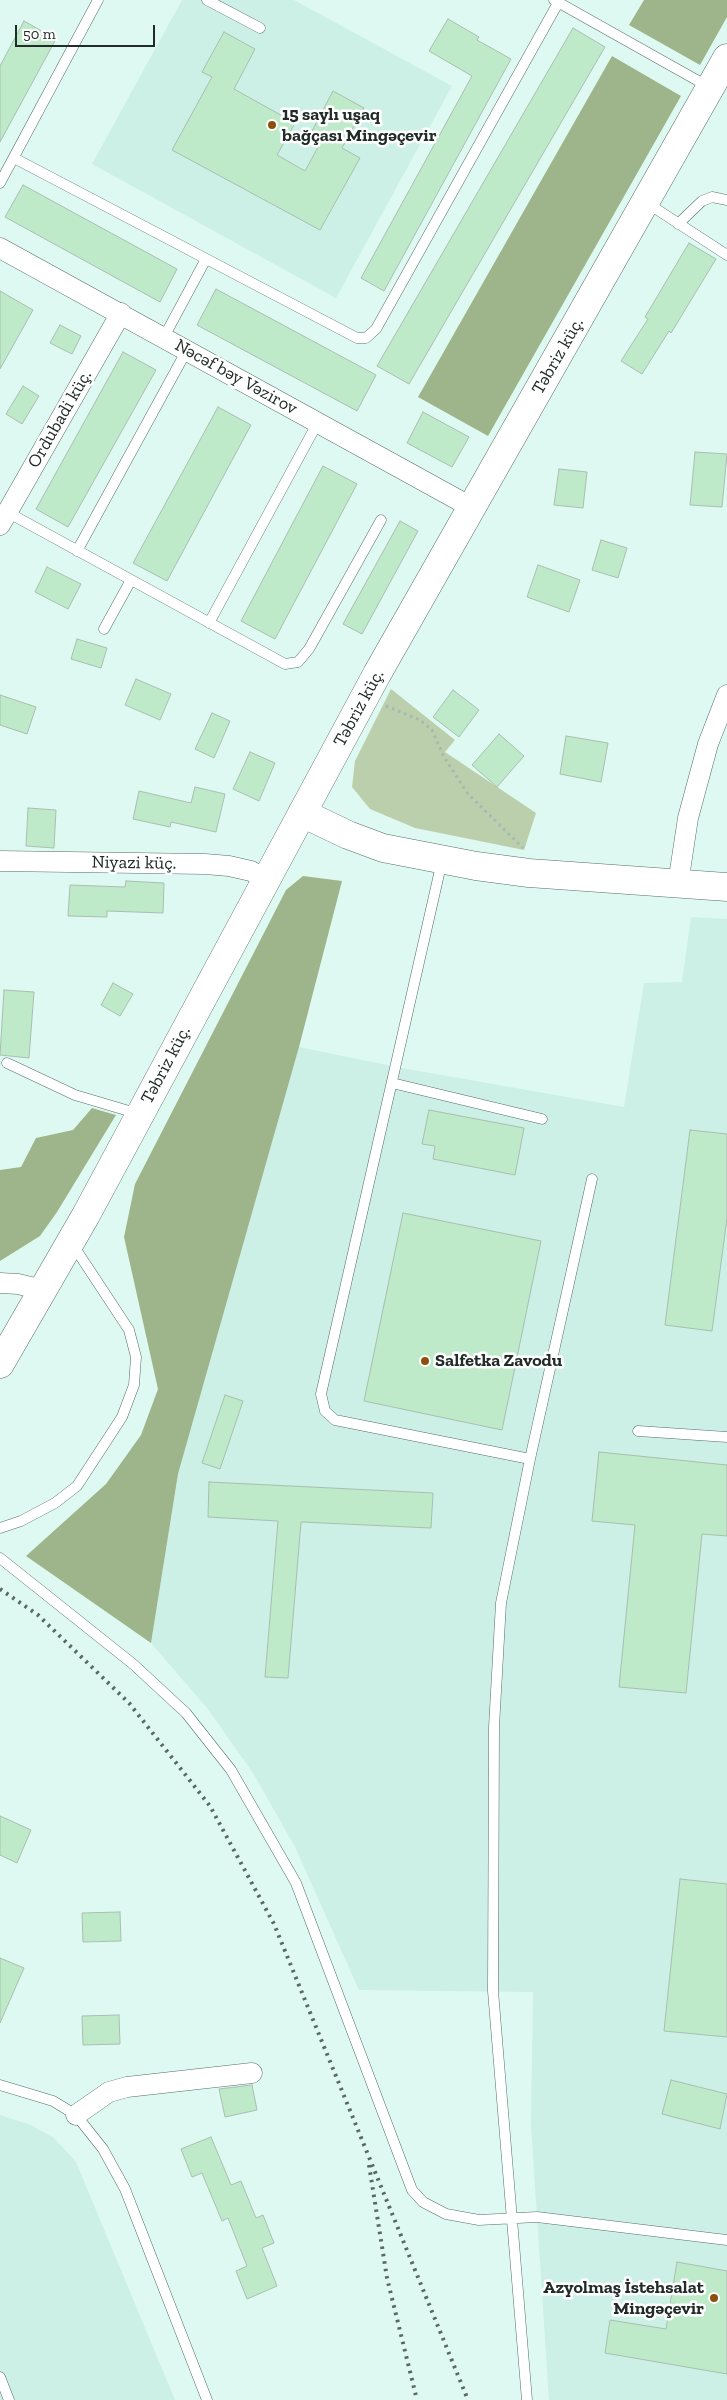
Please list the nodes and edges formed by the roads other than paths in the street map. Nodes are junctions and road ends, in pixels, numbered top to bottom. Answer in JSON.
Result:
{"nodes":[{"id":1,"x":98,"y":0,"type":"edge"},
{"id":2,"x":207,"y":0,"type":"edge"},
{"id":3,"x":555,"y":1,"type":"edge"},
{"id":4,"x":260,"y":28,"type":"dead end"},
{"id":5,"x":727,"y":58,"type":"edge"},
{"id":6,"x":710,"y":88,"type":"junction"},
{"id":7,"x":14,"y":158,"type":"junction"},
{"id":8,"x":0,"y":183,"type":"edge"},
{"id":9,"x":727,"y":200,"type":"edge"},
{"id":10,"x":647,"y":202,"type":"junction"},
{"id":11,"x":678,"y":224,"type":"junction"},
{"id":12,"x":0,"y":248,"type":"edge"},
{"id":13,"x":727,"y":255,"type":"edge"},
{"id":14,"x":206,"y":259,"type":"junction"},
{"id":15,"x":121,"y":313,"type":"junction"},
{"id":16,"x":164,"y":337,"type":"junction"},
{"id":17,"x":187,"y":350,"type":"junction"},
{"id":18,"x":318,"y":422,"type":"junction"},
{"id":19,"x":471,"y":507,"type":"junction"},
{"id":20,"x":4,"y":519,"type":"edge"},
{"id":21,"x":381,"y":520,"type":"dead end"},
{"id":22,"x":76,"y":551,"type":"junction"},
{"id":23,"x":131,"y":580,"type":"junction"},
{"id":24,"x":209,"y":623,"type":"junction"},
{"id":25,"x":104,"y":629,"type":"dead end"},
{"id":26,"x":727,"y":695,"type":"edge"},
{"id":27,"x":302,"y":813,"type":"junction"},
{"id":28,"x":442,"y":860,"type":"junction"},
{"id":29,"x":0,"y":861,"type":"edge"},
{"id":30,"x":266,"y":879,"type":"junction"},
{"id":31,"x":678,"y":884,"type":"junction"},
{"id":32,"x":727,"y":887,"type":"edge"},
{"id":33,"x":7,"y":1063,"type":"dead end"},
{"id":34,"x":392,"y":1083,"type":"junction"},
{"id":35,"x":140,"y":1115,"type":"junction"},
{"id":36,"x":542,"y":1119,"type":"dead end"},
{"id":37,"x":592,"y":1179,"type":"dead end"},
{"id":38,"x":71,"y":1242,"type":"junction"},
{"id":39,"x":0,"y":1283,"type":"edge"},
{"id":40,"x":43,"y":1290,"type":"junction"},
{"id":41,"x":0,"y":1364,"type":"edge"},
{"id":42,"x":638,"y":1431,"type":"dead end"},
{"id":43,"x":727,"y":1437,"type":"edge"},
{"id":44,"x":530,"y":1459,"type":"junction"},
{"id":45,"x":0,"y":1528,"type":"edge"},
{"id":46,"x":0,"y":1558,"type":"edge"},
{"id":47,"x":252,"y":2073,"type":"dead end"},
{"id":48,"x":0,"y":2085,"type":"edge"},
{"id":49,"x":76,"y":2116,"type":"junction"},
{"id":50,"x":512,"y":2218,"type":"junction"},
{"id":51,"x":727,"y":2240,"type":"edge"},
{"id":52,"x":0,"y":2377,"type":"edge"},
{"id":53,"x":8,"y":2400,"type":"edge"},
{"id":54,"x":207,"y":2400,"type":"edge"},
{"id":55,"x":527,"y":2400,"type":"edge"}],
"edges":[{"from":1,"to":7,"type":"lane"},
{"from":2,"to":4,"type":"lane"},
{"from":3,"to":6,"type":"lane"},
{"from":3,"to":14,"type":"lane"},
{"from":5,"to":6,"type":"main road","name":"Təbriz küç."},
{"from":6,"to":10,"type":"main road","name":"Təbriz küç."},
{"from":7,"to":8,"type":"lane"},
{"from":7,"to":14,"type":"lane"},
{"from":9,"to":11,"type":"lane"},
{"from":10,"to":11,"type":"lane"},
{"from":10,"to":19,"type":"main road","name":"Təbriz küç."},
{"from":11,"to":13,"type":"lane"},
{"from":12,"to":15,"type":"street","name":"Nəcəf bəy Vəzirov"},
{"from":14,"to":16,"type":"lane"},
{"from":15,"to":16,"type":"street","name":"Nəcəf bəy Vəzirov"},
{"from":15,"to":20,"type":"street","name":"Ordubadi küç."},
{"from":16,"to":17,"type":"street","name":"Nəcəf bəy Vəzirov"},
{"from":17,"to":18,"type":"street","name":"Nəcəf bəy Vəzirov"},
{"from":17,"to":22,"type":"lane"},
{"from":18,"to":19,"type":"street","name":"Nəcəf bəy Vəzirov"},
{"from":18,"to":24,"type":"lane"},
{"from":19,"to":27,"type":"main road","name":"Təbriz küç."},
{"from":20,"to":22,"type":"lane"},
{"from":21,"to":24,"type":"lane"},
{"from":22,"to":23,"type":"lane"},
{"from":23,"to":24,"type":"lane"},
{"from":23,"to":25,"type":"lane"},
{"from":26,"to":31,"type":"street"},
{"from":27,"to":28,"type":"main road"},
{"from":27,"to":30,"type":"main road","name":"Təbriz küç."},
{"from":28,"to":31,"type":"main road"},
{"from":28,"to":34,"type":"lane"},
{"from":29,"to":30,"type":"street","name":"Niyazi küç."},
{"from":30,"to":35,"type":"main road","name":"Təbriz küç."},
{"from":31,"to":32,"type":"main road"},
{"from":33,"to":35,"type":"lane"},
{"from":34,"to":36,"type":"lane"},
{"from":34,"to":44,"type":"lane"},
{"from":35,"to":38,"type":"main road","name":"Təbriz küç."},
{"from":37,"to":44,"type":"lane"},
{"from":38,"to":40,"type":"main road","name":"Təbriz küç."},
{"from":38,"to":45,"type":"lane"},
{"from":39,"to":40,"type":"street"},
{"from":40,"to":41,"type":"main road","name":"Təbriz küç."},
{"from":42,"to":43,"type":"lane"},
{"from":44,"to":50,"type":"lane"},
{"from":46,"to":50,"type":"lane"},
{"from":47,"to":49,"type":"street"},
{"from":48,"to":49,"type":"lane"},
{"from":49,"to":54,"type":"lane"},
{"from":50,"to":51,"type":"lane"},
{"from":50,"to":55,"type":"lane"},
{"from":52,"to":53,"type":"lane"}]}
